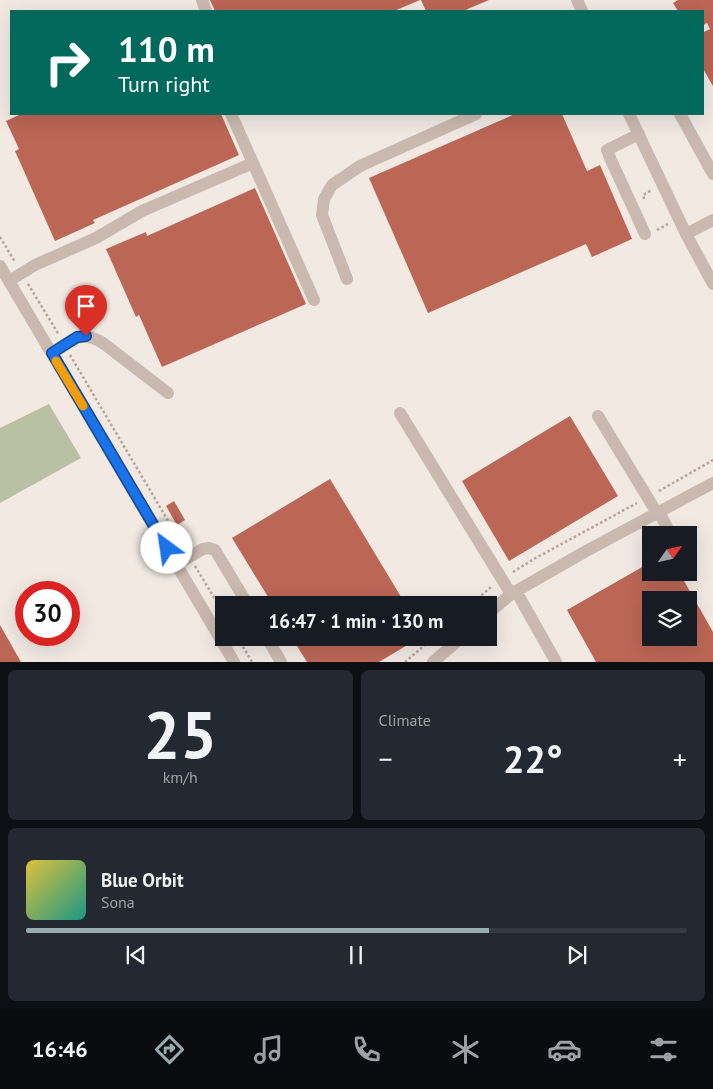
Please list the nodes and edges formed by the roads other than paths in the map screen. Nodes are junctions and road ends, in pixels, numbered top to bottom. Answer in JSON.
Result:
{"nodes":[{"id":1,"x":231,"y":115,"type":"edge"},
{"id":2,"x":474,"y":115,"type":"edge"},
{"id":3,"x":630,"y":115,"type":"edge"},
{"id":4,"x":681,"y":115,"type":"edge"},
{"id":5,"x":639,"y":134,"type":"junction"},
{"id":6,"x":253,"y":163,"type":"junction"},
{"id":7,"x":713,"y":174,"type":"edge"},
{"id":8,"x":713,"y":220,"type":"edge"},
{"id":9,"x":645,"y":234,"type":"dead end"},
{"id":10,"x":686,"y":234,"type":"junction"},
{"id":11,"x":0,"y":266,"type":"edge"},
{"id":12,"x":347,"y":279,"type":"dead end"},
{"id":13,"x":9,"y":281,"type":"junction"},
{"id":14,"x":713,"y":284,"type":"edge"},
{"id":15,"x":314,"y":300,"type":"dead end"},
{"id":16,"x":52,"y":353,"type":"junction"},
{"id":17,"x":168,"y":393,"type":"dead end"},
{"id":18,"x":400,"y":413,"type":"dead end"},
{"id":19,"x":598,"y":416,"type":"dead end"},
{"id":20,"x":713,"y":483,"type":"edge"},
{"id":21,"x":658,"y":513,"type":"junction"},
{"id":22,"x":666,"y":526,"type":"edge"},
{"id":23,"x":177,"y":564,"type":"junction"},
{"id":24,"x":514,"y":593,"type":"junction"},
{"id":25,"x":243,"y":596,"type":"edge"},
{"id":26,"x":497,"y":607,"type":"edge"},
{"id":27,"x":272,"y":646,"type":"edge"},
{"id":28,"x":451,"y":646,"type":"edge"},
{"id":29,"x":234,"y":662,"type":"edge"},
{"id":30,"x":282,"y":662,"type":"edge"},
{"id":31,"x":433,"y":662,"type":"edge"},
{"id":32,"x":556,"y":662,"type":"edge"}],
"edges":[{"from":1,"to":6,"type":"street"},
{"from":2,"to":12,"type":"street"},
{"from":3,"to":5,"type":"street"},
{"from":4,"to":7,"type":"street"},
{"from":5,"to":9,"type":"street"},
{"from":5,"to":10,"type":"street"},
{"from":6,"to":13,"type":"street"},
{"from":6,"to":15,"type":"street"},
{"from":8,"to":10,"type":"street"},
{"from":10,"to":14,"type":"street"},
{"from":11,"to":13,"type":"street"},
{"from":13,"to":16,"type":"street"},
{"from":16,"to":17,"type":"street"},
{"from":16,"to":23,"type":"street"},
{"from":18,"to":24,"type":"street"},
{"from":19,"to":21,"type":"street"},
{"from":20,"to":21,"type":"street"},
{"from":21,"to":22,"type":"street"},
{"from":21,"to":24,"type":"street"},
{"from":23,"to":25,"type":"street"},
{"from":23,"to":29,"type":"street"},
{"from":24,"to":26,"type":"street"},
{"from":24,"to":32,"type":"street"},
{"from":27,"to":30,"type":"street"},
{"from":28,"to":31,"type":"street"}]}
